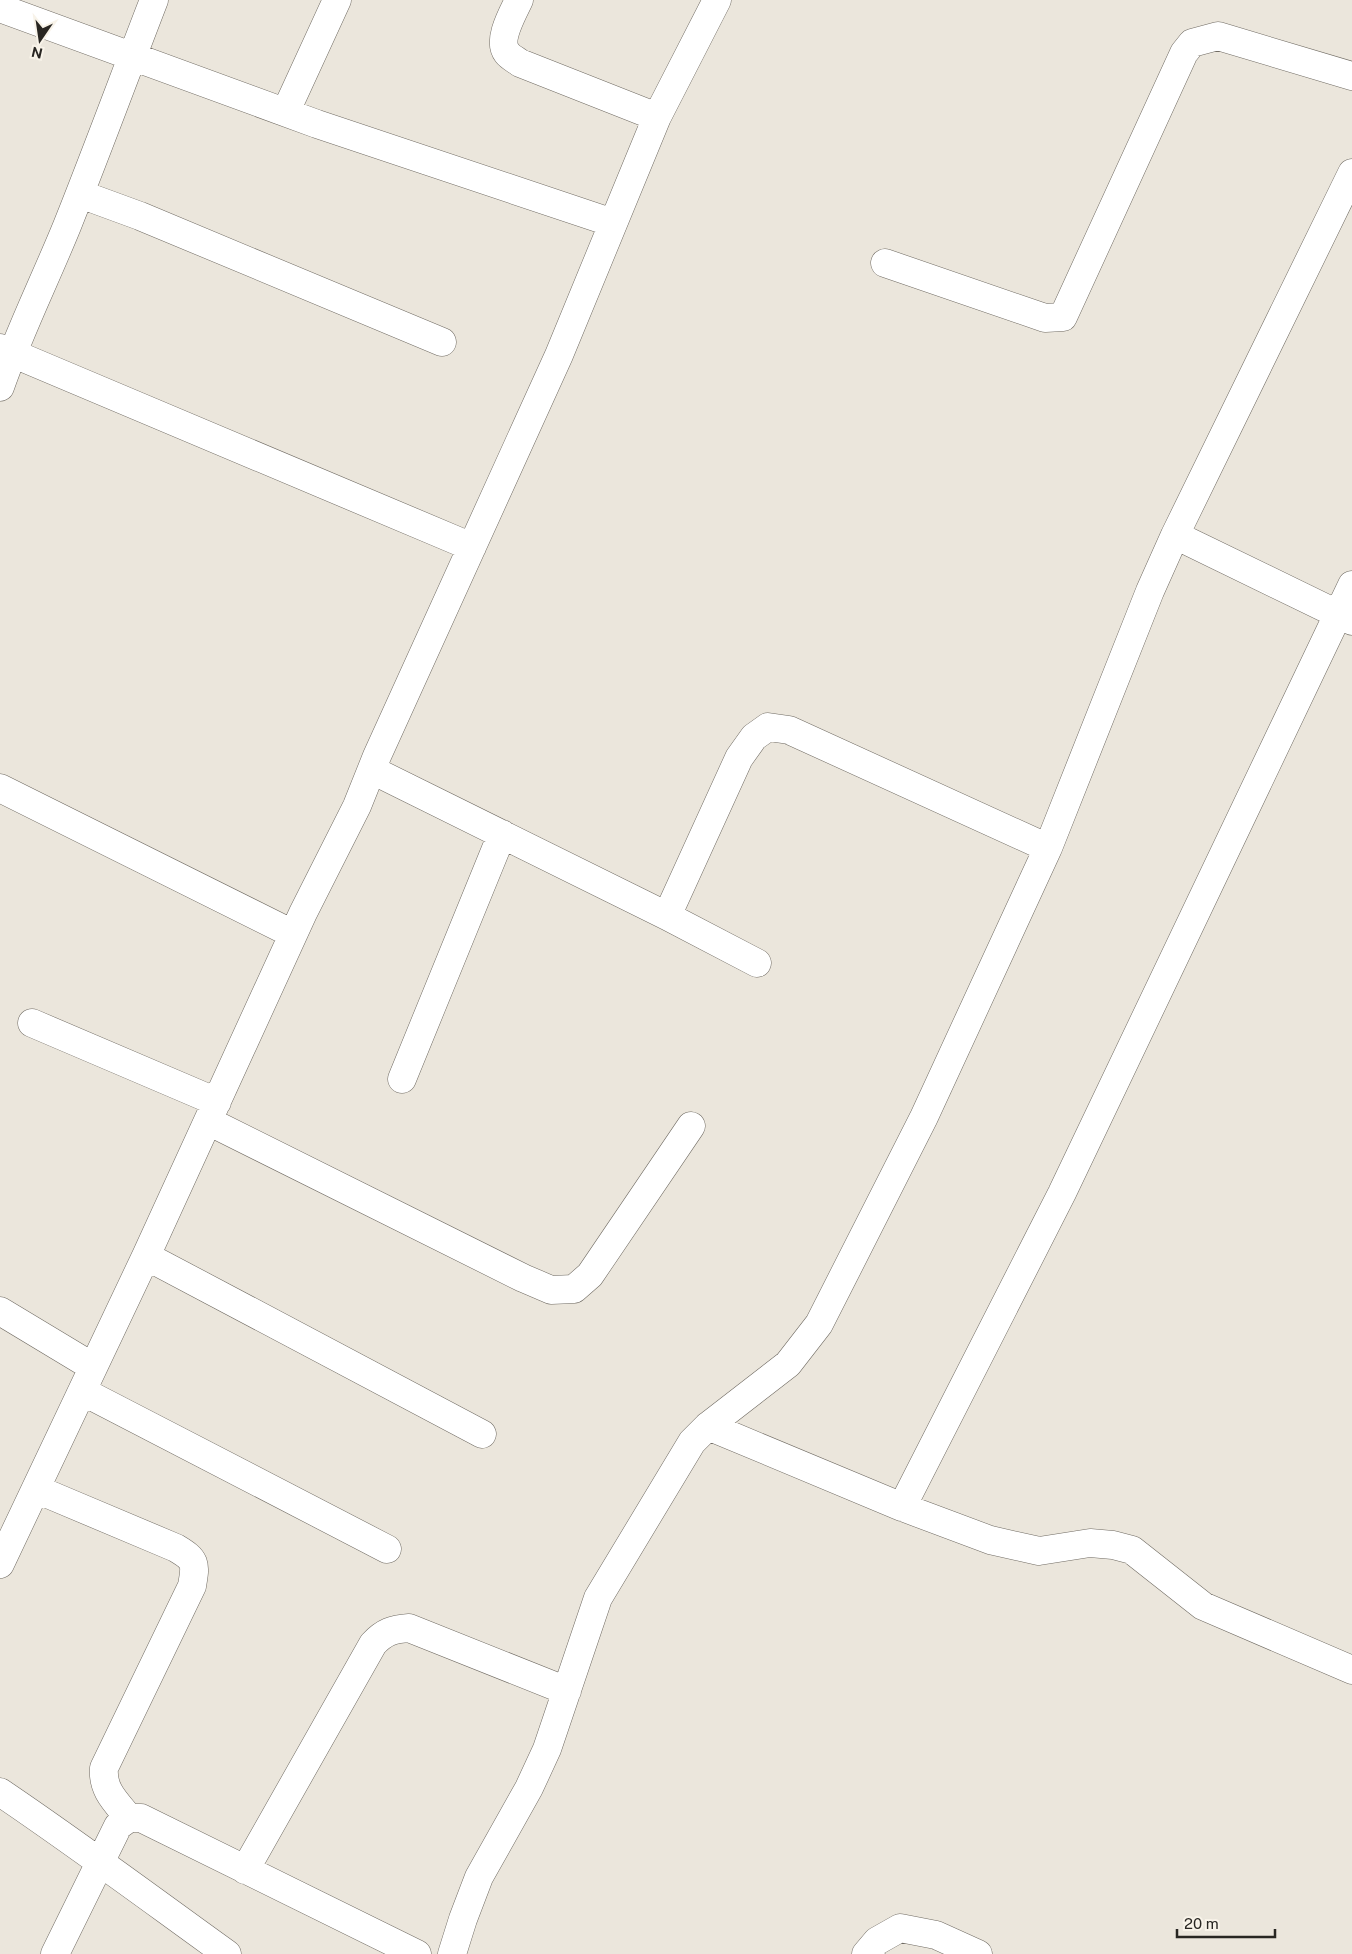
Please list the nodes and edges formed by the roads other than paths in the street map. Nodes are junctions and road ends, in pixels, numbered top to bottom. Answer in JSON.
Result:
{"nodes":[{"id":1,"x":154,"y":0,"type":"edge"},
{"id":2,"x":337,"y":0,"type":"edge"},
{"id":3,"x":519,"y":0,"type":"edge"},
{"id":4,"x":717,"y":0,"type":"edge"},
{"id":5,"x":0,"y":8,"type":"edge"},
{"id":6,"x":133,"y":56,"type":"junction"},
{"id":7,"x":1352,"y":76,"type":"edge"},
{"id":8,"x":286,"y":111,"type":"junction"},
{"id":9,"x":657,"y":117,"type":"junction"},
{"id":10,"x":1352,"y":173,"type":"edge"},
{"id":11,"x":80,"y":194,"type":"junction"},
{"id":12,"x":613,"y":223,"type":"junction"},
{"id":13,"x":885,"y":263,"type":"dead end"},
{"id":14,"x":442,"y":342,"type":"dead end"},
{"id":15,"x":6,"y":350,"type":"edge"},
{"id":16,"x":0,"y":387,"type":"edge"},
{"id":17,"x":1175,"y":535,"type":"junction"},
{"id":18,"x":472,"y":547,"type":"junction"},
{"id":19,"x":1352,"y":585,"type":"edge"},
{"id":20,"x":1345,"y":618,"type":"edge"},
{"id":21,"x":372,"y":770,"type":"junction"},
{"id":22,"x":0,"y":788,"type":"edge"},
{"id":23,"x":502,"y":834,"type":"junction"},
{"id":24,"x":1048,"y":848,"type":"junction"},
{"id":25,"x":667,"y":916,"type":"junction"},
{"id":26,"x":294,"y":934,"type":"junction"},
{"id":27,"x":757,"y":963,"type":"dead end"},
{"id":28,"x":32,"y":1023,"type":"dead end"},
{"id":29,"x":402,"y":1079,"type":"dead end"},
{"id":30,"x":212,"y":1112,"type":"junction"},
{"id":31,"x":691,"y":1126,"type":"dead end"},
{"id":32,"x":146,"y":1256,"type":"junction"},
{"id":33,"x":0,"y":1311,"type":"edge"},
{"id":34,"x":87,"y":1379,"type":"junction"},
{"id":35,"x":708,"y":1426,"type":"junction"},
{"id":36,"x":482,"y":1434,"type":"dead end"},
{"id":37,"x":36,"y":1489,"type":"junction"},
{"id":38,"x":902,"y":1507,"type":"junction"},
{"id":39,"x":387,"y":1549,"type":"dead end"},
{"id":40,"x":0,"y":1564,"type":"edge"},
{"id":41,"x":1352,"y":1670,"type":"edge"},
{"id":42,"x":567,"y":1691,"type":"junction"},
{"id":43,"x":0,"y":1792,"type":"edge"},
{"id":44,"x":129,"y":1818,"type":"junction"},
{"id":45,"x":99,"y":1862,"type":"junction"},
{"id":46,"x":245,"y":1870,"type":"junction"},
{"id":47,"x":55,"y":1954,"type":"edge"},
{"id":48,"x":227,"y":1954,"type":"edge"},
{"id":49,"x":417,"y":1954,"type":"edge"},
{"id":50,"x":452,"y":1954,"type":"edge"},
{"id":51,"x":866,"y":1954,"type":"edge"},
{"id":52,"x":978,"y":1954,"type":"edge"}],
"edges":[{"from":1,"to":6,"type":"street"},
{"from":2,"to":8,"type":"street"},
{"from":3,"to":9,"type":"street"},
{"from":4,"to":9,"type":"street"},
{"from":5,"to":6,"type":"street"},
{"from":6,"to":8,"type":"street"},
{"from":6,"to":11,"type":"street"},
{"from":7,"to":13,"type":"street"},
{"from":8,"to":12,"type":"street"},
{"from":9,"to":12,"type":"street"},
{"from":10,"to":17,"type":"street"},
{"from":11,"to":14,"type":"street"},
{"from":11,"to":15,"type":"street"},
{"from":12,"to":18,"type":"street"},
{"from":15,"to":16,"type":"street"},
{"from":15,"to":18,"type":"street"},
{"from":17,"to":20,"type":"street"},
{"from":17,"to":24,"type":"street"},
{"from":18,"to":21,"type":"street"},
{"from":19,"to":20,"type":"street"},
{"from":20,"to":38,"type":"street"},
{"from":21,"to":23,"type":"street"},
{"from":21,"to":26,"type":"street"},
{"from":22,"to":26,"type":"street"},
{"from":23,"to":25,"type":"street"},
{"from":23,"to":29,"type":"street"},
{"from":24,"to":25,"type":"street"},
{"from":24,"to":35,"type":"street"},
{"from":25,"to":27,"type":"street"},
{"from":26,"to":30,"type":"street"},
{"from":28,"to":30,"type":"street"},
{"from":30,"to":31,"type":"street"},
{"from":30,"to":32,"type":"street"},
{"from":32,"to":34,"type":"street"},
{"from":32,"to":36,"type":"street"},
{"from":33,"to":34,"type":"street"},
{"from":34,"to":37,"type":"street"},
{"from":34,"to":39,"type":"street"},
{"from":35,"to":38,"type":"street"},
{"from":35,"to":42,"type":"street"},
{"from":37,"to":40,"type":"street"},
{"from":37,"to":44,"type":"street"},
{"from":38,"to":41,"type":"street"},
{"from":42,"to":46,"type":"street"},
{"from":42,"to":50,"type":"street"},
{"from":43,"to":45,"type":"street"},
{"from":44,"to":45,"type":"street"},
{"from":44,"to":46,"type":"street"},
{"from":45,"to":47,"type":"street"},
{"from":45,"to":48,"type":"street"},
{"from":46,"to":49,"type":"street"},
{"from":51,"to":52,"type":"street"}]}
